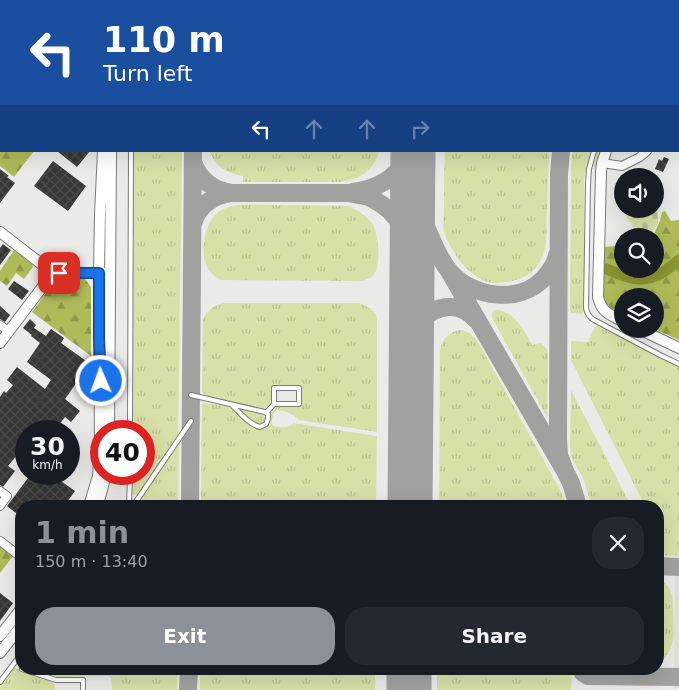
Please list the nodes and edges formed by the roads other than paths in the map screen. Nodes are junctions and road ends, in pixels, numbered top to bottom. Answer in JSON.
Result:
{"nodes":[{"id":1,"x":103,"y":152,"type":"edge"},
{"id":2,"x":111,"y":152,"type":"edge"},
{"id":3,"x":131,"y":152,"type":"edge"},
{"id":4,"x":594,"y":152,"type":"edge"},
{"id":5,"x":606,"y":152,"type":"edge"},
{"id":6,"x":645,"y":152,"type":"edge"},
{"id":7,"x":602,"y":163,"type":"junction"},
{"id":8,"x":0,"y":232,"type":"edge"},
{"id":9,"x":53,"y":273,"type":"junction"},
{"id":10,"x":99,"y":273,"type":"junction"},
{"id":11,"x":110,"y":273,"type":"junction"},
{"id":12,"x":614,"y":316,"type":"edge"},
{"id":13,"x":0,"y":325,"type":"edge"},
{"id":14,"x":9,"y":332,"type":"junction"},
{"id":15,"x":658,"y":338,"type":"edge"},
{"id":16,"x":0,"y":343,"type":"edge"},
{"id":17,"x":679,"y":348,"type":"edge"},
{"id":18,"x":679,"y":364,"type":"edge"},
{"id":19,"x":191,"y":396,"type":"dead end"},
{"id":20,"x":274,"y":404,"type":"junction"},
{"id":21,"x":232,"y":405,"type":"junction"},
{"id":22,"x":266,"y":413,"type":"junction"},
{"id":23,"x":109,"y":420,"type":"edge"},
{"id":24,"x":130,"y":420,"type":"edge"},
{"id":25,"x":190,"y":421,"type":"dead end"},
{"id":26,"x":104,"y":485,"type":"edge"},
{"id":27,"x":130,"y":485,"type":"edge"},
{"id":28,"x":0,"y":491,"type":"edge"},
{"id":29,"x":92,"y":500,"type":"edge"},
{"id":30,"x":100,"y":500,"type":"edge"},
{"id":31,"x":131,"y":500,"type":"edge"},
{"id":32,"x":135,"y":500,"type":"edge"},
{"id":33,"x":0,"y":506,"type":"edge"},
{"id":34,"x":0,"y":541,"type":"edge"},
{"id":35,"x":15,"y":552,"type":"edge"},
{"id":36,"x":15,"y":617,"type":"edge"},
{"id":37,"x":15,"y":634,"type":"edge"},
{"id":38,"x":0,"y":636,"type":"edge"},
{"id":39,"x":0,"y":653,"type":"edge"},
{"id":40,"x":15,"y":662,"type":"edge"},
{"id":41,"x":12,"y":666,"type":"junction"},
{"id":42,"x":15,"y":667,"type":"edge"},
{"id":43,"x":41,"y":675,"type":"edge"},
{"id":44,"x":0,"y":682,"type":"edge"},
{"id":45,"x":83,"y":690,"type":"edge"}],
"edges":[{"from":1,"to":10,"type":"street"},
{"from":2,"to":11,"type":"street"},
{"from":3,"to":24,"type":"lane"},
{"from":4,"to":18,"type":"lane"},
{"from":5,"to":7,"type":"street"},
{"from":6,"to":7,"type":"street"},
{"from":7,"to":12,"type":"street"},
{"from":8,"to":9,"type":"street"},
{"from":9,"to":10,"type":"street"},
{"from":9,"to":14,"type":"street"},
{"from":10,"to":11,"type":"street"},
{"from":10,"to":29,"type":"street"},
{"from":11,"to":23,"type":"street"},
{"from":13,"to":14,"type":"street"},
{"from":14,"to":16,"type":"street"},
{"from":15,"to":17,"type":"street"},
{"from":19,"to":21,"type":"lane"},
{"from":20,"to":20,"type":"lane"},
{"from":20,"to":22,"type":"lane"},
{"from":21,"to":22,"type":"lane"},
{"from":21,"to":22,"type":"lane"},
{"from":25,"to":32,"type":"lane"},
{"from":26,"to":30,"type":"street"},
{"from":27,"to":31,"type":"lane"},
{"from":28,"to":33,"type":"street"},
{"from":34,"to":35,"type":"street"},
{"from":36,"to":38,"type":"street"},
{"from":37,"to":39,"type":"street"},
{"from":40,"to":41,"type":"lane"},
{"from":41,"to":42,"type":"lane"},
{"from":41,"to":44,"type":"lane"},
{"from":43,"to":45,"type":"lane"}]}
